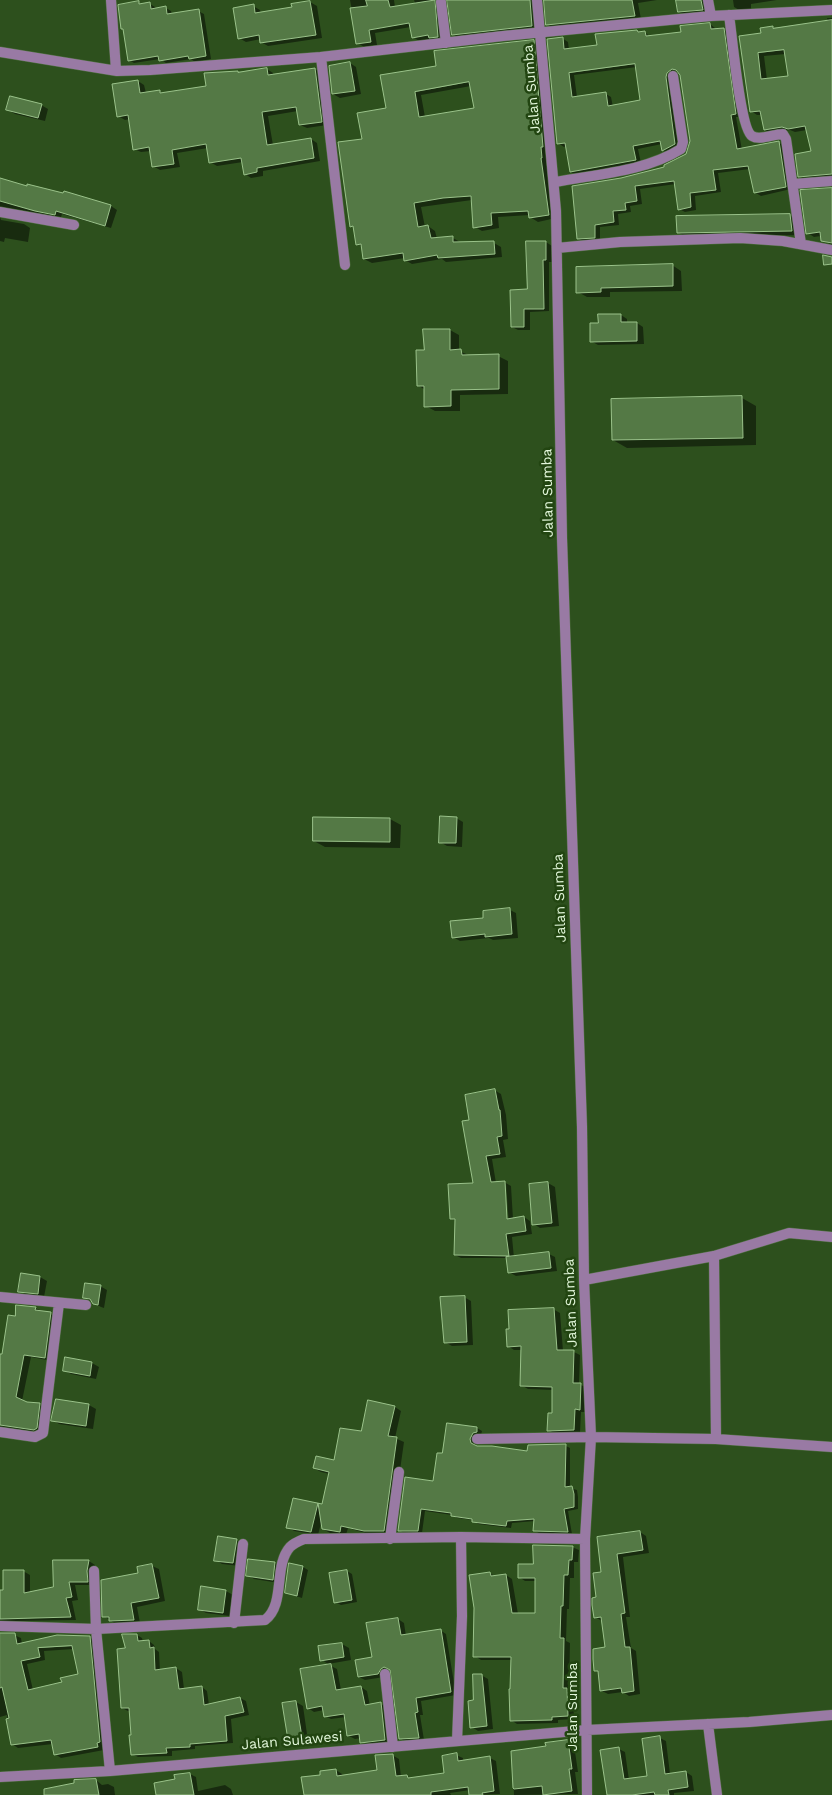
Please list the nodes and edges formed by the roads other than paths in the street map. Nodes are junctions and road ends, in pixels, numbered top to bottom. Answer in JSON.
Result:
{"nodes":[{"id":1,"x":112,"y":0,"type":"edge"},
{"id":2,"x":537,"y":0,"type":"edge"},
{"id":3,"x":708,"y":0,"type":"edge"},
{"id":4,"x":441,"y":2,"type":"dead end"},
{"id":5,"x":832,"y":10,"type":"edge"},
{"id":6,"x":729,"y":15,"type":"junction"},
{"id":7,"x":711,"y":16,"type":"junction"},
{"id":8,"x":540,"y":32,"type":"junction"},
{"id":9,"x":446,"y":43,"type":"junction"},
{"id":10,"x":0,"y":52,"type":"edge"},
{"id":11,"x":321,"y":57,"type":"junction"},
{"id":12,"x":116,"y":70,"type":"junction"},
{"id":13,"x":673,"y":76,"type":"dead end"},
{"id":14,"x":832,"y":181,"type":"edge"},
{"id":15,"x":555,"y":182,"type":"junction"},
{"id":16,"x":793,"y":184,"type":"junction"},
{"id":17,"x":0,"y":212,"type":"edge"},
{"id":18,"x":74,"y":225,"type":"dead end"},
{"id":19,"x":801,"y":244,"type":"junction"},
{"id":20,"x":557,"y":248,"type":"junction"},
{"id":21,"x":832,"y":250,"type":"edge"},
{"id":22,"x":345,"y":266,"type":"dead end"},
{"id":23,"x":832,"y":1237,"type":"edge"},
{"id":24,"x":714,"y":1256,"type":"junction"},
{"id":25,"x":584,"y":1280,"type":"junction"},
{"id":26,"x":0,"y":1297,"type":"edge"},
{"id":27,"x":59,"y":1303,"type":"junction"},
{"id":28,"x":86,"y":1305,"type":"dead end"},
{"id":29,"x":0,"y":1432,"type":"edge"},
{"id":30,"x":591,"y":1437,"type":"junction"},
{"id":31,"x":477,"y":1439,"type":"dead end"},
{"id":32,"x":716,"y":1439,"type":"junction"},
{"id":33,"x":832,"y":1447,"type":"edge"},
{"id":34,"x":399,"y":1472,"type":"dead end"},
{"id":35,"x":461,"y":1537,"type":"junction"},
{"id":36,"x":390,"y":1539,"type":"junction"},
{"id":37,"x":585,"y":1539,"type":"junction"},
{"id":38,"x":243,"y":1544,"type":"dead end"},
{"id":39,"x":94,"y":1571,"type":"dead end"},
{"id":40,"x":234,"y":1623,"type":"junction"},
{"id":41,"x":0,"y":1626,"type":"edge"},
{"id":42,"x":96,"y":1629,"type":"junction"},
{"id":43,"x":386,"y":1674,"type":"dead end"},
{"id":44,"x":832,"y":1715,"type":"edge"},
{"id":45,"x":708,"y":1724,"type":"junction"},
{"id":46,"x":587,"y":1730,"type":"junction"},
{"id":47,"x":457,"y":1741,"type":"junction"},
{"id":48,"x":393,"y":1747,"type":"junction"},
{"id":49,"x":110,"y":1771,"type":"junction"},
{"id":50,"x":0,"y":1777,"type":"edge"},
{"id":51,"x":587,"y":1795,"type":"edge"},
{"id":52,"x":718,"y":1795,"type":"edge"}],
"edges":[{"from":1,"to":12,"type":"street"},
{"from":2,"to":8,"type":"street","name":"Jalan Sumba"},
{"from":3,"to":7,"type":"street"},
{"from":4,"to":9,"type":"street"},
{"from":5,"to":6,"type":"street"},
{"from":6,"to":7,"type":"street"},
{"from":6,"to":16,"type":"street"},
{"from":7,"to":8,"type":"street"},
{"from":8,"to":9,"type":"street"},
{"from":8,"to":15,"type":"street","name":"Jalan Sumba"},
{"from":9,"to":11,"type":"street"},
{"from":10,"to":12,"type":"street"},
{"from":11,"to":12,"type":"street"},
{"from":11,"to":22,"type":"street"},
{"from":13,"to":15,"type":"street"},
{"from":14,"to":16,"type":"street"},
{"from":15,"to":20,"type":"street","name":"Jalan Sumba"},
{"from":16,"to":19,"type":"street"},
{"from":17,"to":18,"type":"street"},
{"from":19,"to":20,"type":"street"},
{"from":19,"to":21,"type":"street"},
{"from":20,"to":25,"type":"street","name":"Jalan Sumba"},
{"from":23,"to":24,"type":"street"},
{"from":24,"to":25,"type":"street"},
{"from":24,"to":32,"type":"street"},
{"from":25,"to":30,"type":"street","name":"Jalan Sumba"},
{"from":26,"to":27,"type":"street"},
{"from":27,"to":28,"type":"street"},
{"from":27,"to":29,"type":"street"},
{"from":30,"to":31,"type":"street"},
{"from":30,"to":32,"type":"street"},
{"from":30,"to":37,"type":"street","name":"Jalan Sumba"},
{"from":32,"to":33,"type":"street"},
{"from":34,"to":36,"type":"street"},
{"from":35,"to":36,"type":"street"},
{"from":35,"to":37,"type":"street"},
{"from":35,"to":47,"type":"street"},
{"from":36,"to":40,"type":"street"},
{"from":37,"to":46,"type":"street","name":"Jalan Sumba"},
{"from":38,"to":40,"type":"street"},
{"from":39,"to":42,"type":"street"},
{"from":40,"to":42,"type":"street"},
{"from":41,"to":42,"type":"street"},
{"from":42,"to":49,"type":"street"},
{"from":43,"to":48,"type":"street"},
{"from":44,"to":45,"type":"street","name":"Jalan Sulawesi"},
{"from":45,"to":46,"type":"street","name":"Jalan Sulawesi"},
{"from":45,"to":52,"type":"street"},
{"from":46,"to":47,"type":"street","name":"Jalan Sulawesi"},
{"from":46,"to":51,"type":"street","name":"Jalan Sumba"},
{"from":47,"to":48,"type":"street","name":"Jalan Sulawesi"},
{"from":48,"to":49,"type":"street","name":"Jalan Sulawesi"},
{"from":49,"to":50,"type":"street","name":"Jalan Sulawesi"}]}
